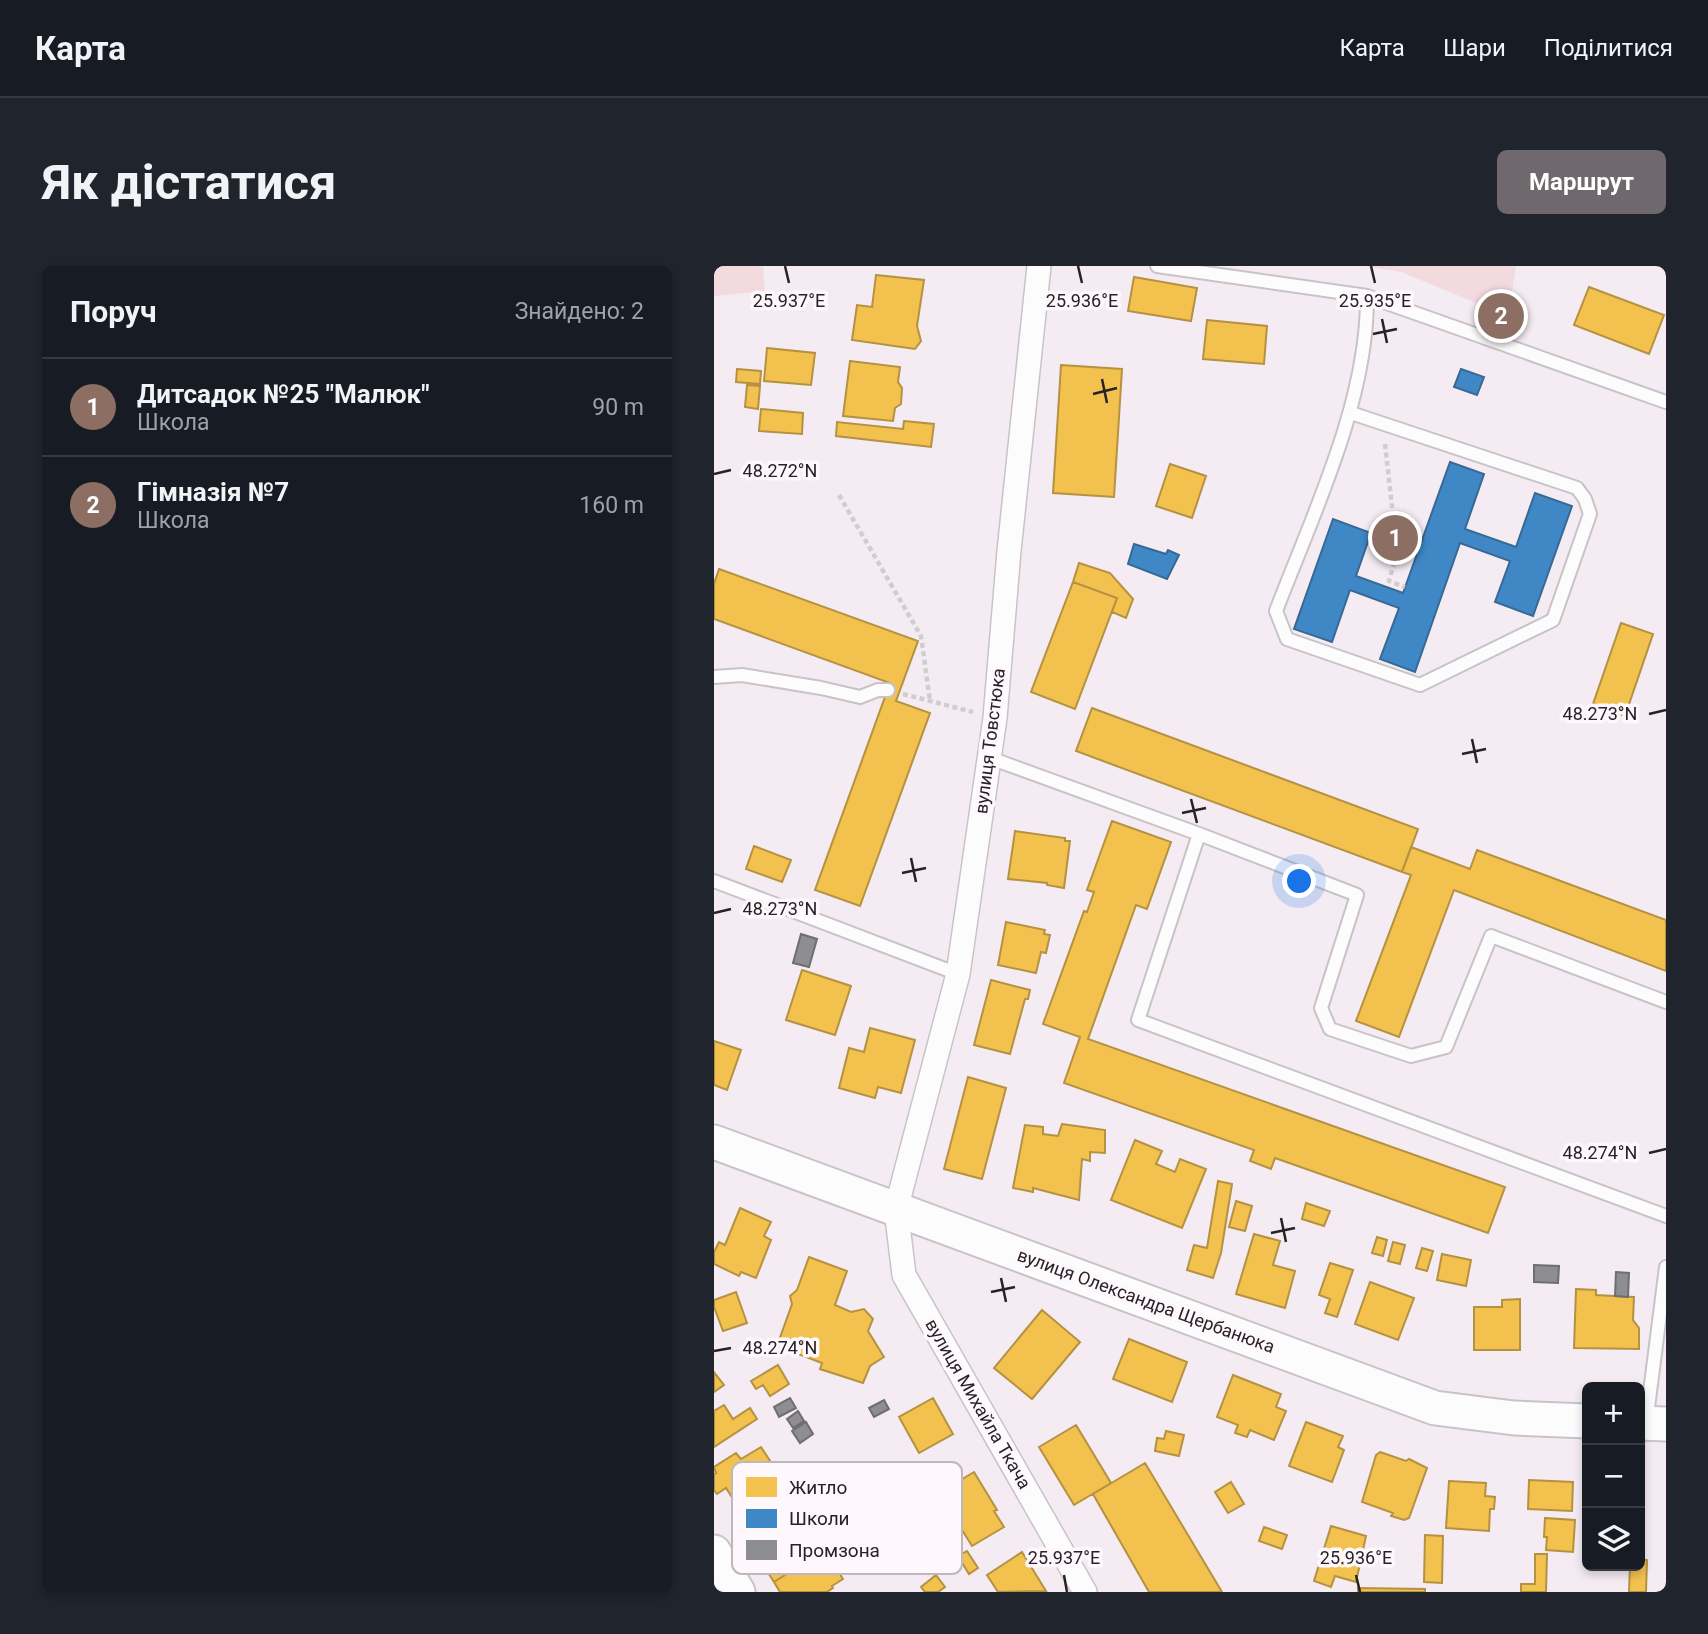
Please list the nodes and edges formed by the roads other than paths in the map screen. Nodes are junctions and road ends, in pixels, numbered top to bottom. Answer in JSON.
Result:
{"nodes":[{"id":1,"x":1039,"y":266,"type":"edge"},
{"id":2,"x":1157,"y":266,"type":"edge"},
{"id":3,"x":1367,"y":296,"type":"junction"},
{"id":4,"x":1666,"y":402,"type":"edge"},
{"id":5,"x":1351,"y":413,"type":"junction"},
{"id":6,"x":714,"y":677,"type":"edge"},
{"id":7,"x":893,"y":691,"type":"road end"},
{"id":8,"x":990,"y":758,"type":"junction"},
{"id":9,"x":1199,"y":834,"type":"junction"},
{"id":10,"x":714,"y":881,"type":"edge"},
{"id":11,"x":958,"y":974,"type":"junction"},
{"id":12,"x":1666,"y":1002,"type":"edge"},
{"id":13,"x":714,"y":1142,"type":"edge"},
{"id":14,"x":896,"y":1209,"type":"junction"},
{"id":15,"x":1666,"y":1216,"type":"edge"},
{"id":16,"x":1666,"y":1267,"type":"edge"},
{"id":17,"x":1582,"y":1421,"type":"edge"},
{"id":18,"x":1651,"y":1423,"type":"edge"},
{"id":19,"x":714,"y":1552,"type":"edge"},
{"id":20,"x":738,"y":1592,"type":"edge"},
{"id":21,"x":1084,"y":1592,"type":"edge"}],
"edges":[{"from":1,"to":8,"type":"street","name":"вулиця Товстюка"},
{"from":2,"to":3,"type":"lane"},
{"from":3,"to":4,"type":"lane"},
{"from":3,"to":5,"type":"lane"},
{"from":5,"to":5,"type":"lane"},
{"from":6,"to":7,"type":"lane"},
{"from":8,"to":9,"type":"lane"},
{"from":8,"to":11,"type":"street","name":"вулиця Товстюка"},
{"from":9,"to":12,"type":"lane"},
{"from":9,"to":15,"type":"lane"},
{"from":10,"to":11,"type":"lane"},
{"from":11,"to":14,"type":"street","name":"вулиця Товстюка"},
{"from":13,"to":14,"type":"street","name":"вулиця Олександра Щербанюка"},
{"from":14,"to":17,"type":"street","name":"вулиця Олександра Щербанюка"},
{"from":14,"to":21,"type":"street","name":"вулиця Михайла Ткача"},
{"from":16,"to":18,"type":"lane"},
{"from":19,"to":20,"type":"street"}]}
